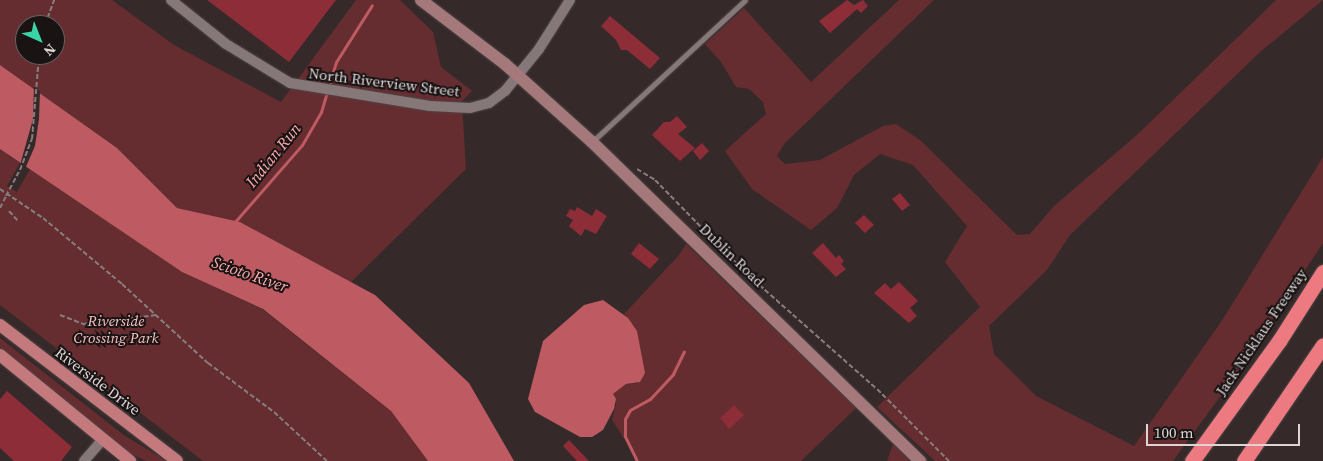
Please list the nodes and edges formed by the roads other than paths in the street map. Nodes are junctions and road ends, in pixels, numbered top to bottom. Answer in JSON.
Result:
{"nodes":[{"id":1,"x":171,"y":0,"type":"edge"},
{"id":2,"x":421,"y":0,"type":"edge"},
{"id":3,"x":570,"y":0,"type":"edge"},
{"id":4,"x":745,"y":0,"type":"edge"},
{"id":5,"x":519,"y":76,"type":"junction"},
{"id":6,"x":592,"y":142,"type":"junction"},
{"id":7,"x":1323,"y":272,"type":"edge"},
{"id":8,"x":0,"y":325,"type":"edge"},
{"id":9,"x":1323,"y":345,"type":"edge"},
{"id":10,"x":0,"y":355,"type":"edge"},
{"id":11,"x":102,"y":440,"type":"junction"},
{"id":12,"x":84,"y":461,"type":"edge"},
{"id":13,"x":130,"y":461,"type":"edge"},
{"id":14,"x":177,"y":461,"type":"edge"},
{"id":15,"x":920,"y":461,"type":"edge"},
{"id":16,"x":1192,"y":461,"type":"edge"},
{"id":17,"x":1244,"y":461,"type":"edge"}],
"edges":[{"from":1,"to":5,"type":"street","name":"North Riverview Street"},
{"from":2,"to":5,"type":"main road","name":"Dublin Road"},
{"from":3,"to":5,"type":"street","name":"North Riverview Street"},
{"from":4,"to":6,"type":"lane"},
{"from":5,"to":6,"type":"main road","name":"Dublin Road"},
{"from":6,"to":15,"type":"main road","name":"Dublin Road"},
{"from":7,"to":16,"type":"highway","name":"Jack Nicklaus Freeway"},
{"from":8,"to":14,"type":"main road","name":"Riverside Drive"},
{"from":9,"to":17,"type":"highway"},
{"from":10,"to":11,"type":"main road"},
{"from":11,"to":12,"type":"street"},
{"from":11,"to":13,"type":"main road"}]}
